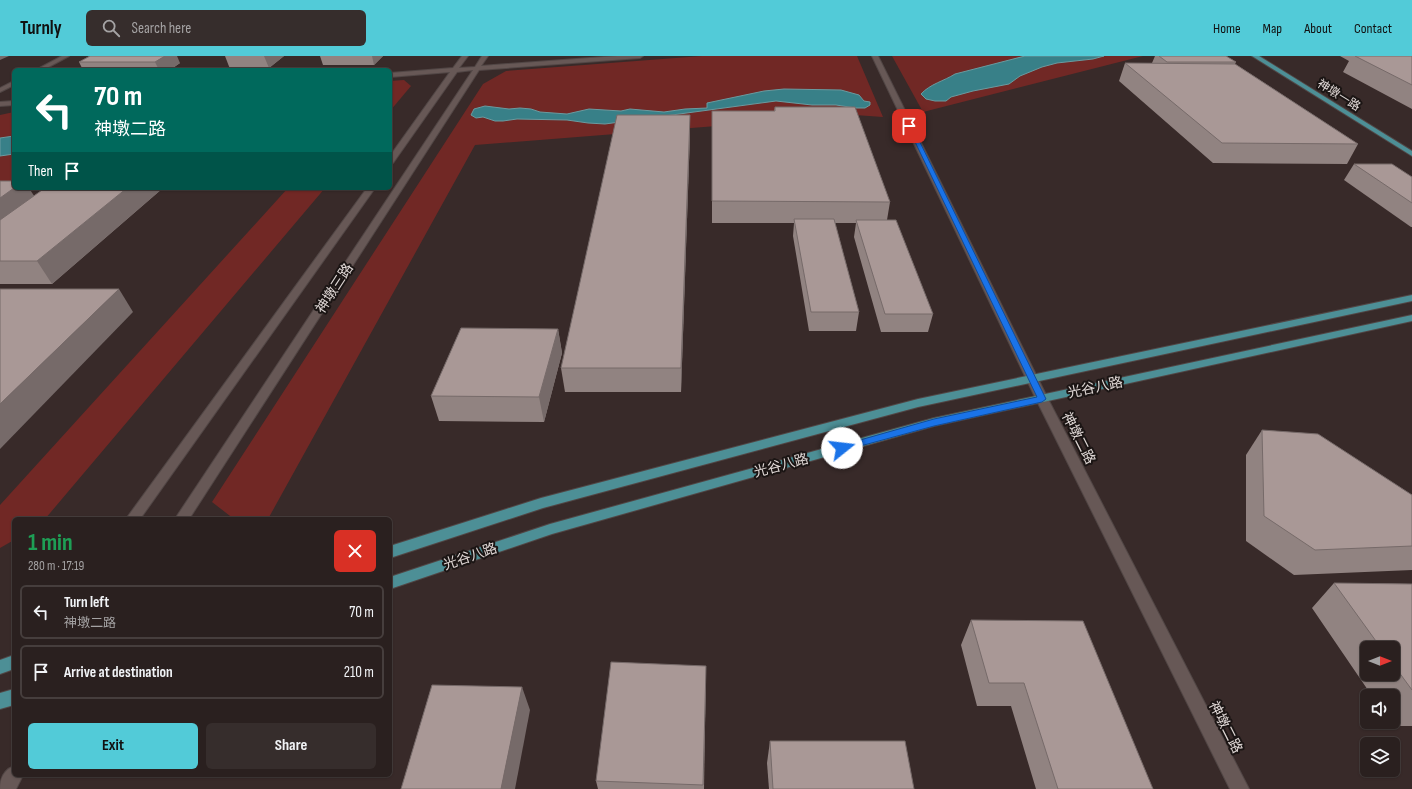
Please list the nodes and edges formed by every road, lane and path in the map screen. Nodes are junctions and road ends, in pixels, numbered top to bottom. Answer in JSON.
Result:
{"nodes":[{"id":1,"x":66,"y":56,"type":"edge"},
{"id":2,"x":465,"y":56,"type":"edge"},
{"id":3,"x":485,"y":56,"type":"edge"},
{"id":4,"x":640,"y":56,"type":"edge"},
{"id":5,"x":875,"y":56,"type":"edge"},
{"id":6,"x":1255,"y":56,"type":"edge"},
{"id":7,"x":1267,"y":56,"type":"edge"},
{"id":8,"x":43,"y":68,"type":"edge"},
{"id":9,"x":477,"y":68,"type":"junction"},
{"id":10,"x":456,"y":70,"type":"junction"},
{"id":11,"x":392,"y":75,"type":"edge"},
{"id":12,"x":12,"y":84,"type":"edge"},
{"id":13,"x":0,"y":90,"type":"edge"},
{"id":14,"x":1339,"y":100,"type":"dead end"},
{"id":15,"x":12,"y":103,"type":"edge"},
{"id":16,"x":0,"y":104,"type":"edge"},
{"id":17,"x":1412,"y":154,"type":"edge"},
{"id":18,"x":392,"y":158,"type":"edge"},
{"id":19,"x":370,"y":190,"type":"edge"},
{"id":20,"x":1412,"y":298,"type":"edge"},
{"id":21,"x":1412,"y":318,"type":"edge"},
{"id":22,"x":1032,"y":378,"type":"junction"},
{"id":23,"x":1042,"y":399,"type":"junction"},
{"id":24,"x":134,"y":517,"type":"edge"},
{"id":25,"x":183,"y":517,"type":"edge"},
{"id":26,"x":392,"y":551,"type":"edge"},
{"id":27,"x":392,"y":582,"type":"edge"},
{"id":28,"x":12,"y":663,"type":"edge"},
{"id":29,"x":0,"y":667,"type":"edge"},
{"id":30,"x":13,"y":777,"type":"edge"},
{"id":31,"x":5,"y":789,"type":"edge"},
{"id":32,"x":1240,"y":789,"type":"edge"}],
"edges":[{"from":1,"to":8,"type":"street"},
{"from":2,"to":10,"type":"street"},
{"from":3,"to":9,"type":"street","name":"神墩三路"},
{"from":4,"to":9,"type":"street"},
{"from":5,"to":22,"type":"street","name":"神墩二路"},
{"from":6,"to":17,"type":"main road","name":"神墩一路"},
{"from":7,"to":14,"type":"main road","name":"神墩一路"},
{"from":9,"to":10,"type":"street"},
{"from":9,"to":25,"type":"street","name":"神墩三路"},
{"from":10,"to":11,"type":"street"},
{"from":10,"to":18,"type":"street"},
{"from":12,"to":13,"type":"street"},
{"from":15,"to":16,"type":"street"},
{"from":19,"to":24,"type":"street","name":"神墩三路"},
{"from":20,"to":22,"type":"main road","name":"光谷八路"},
{"from":21,"to":23,"type":"main road","name":"光谷八路"},
{"from":22,"to":23,"type":"street","name":"神墩二路"},
{"from":22,"to":26,"type":"main road","name":"光谷八路"},
{"from":23,"to":27,"type":"main road","name":"光谷八路"},
{"from":23,"to":32,"type":"street","name":"神墩二路"},
{"from":28,"to":29,"type":"main road"},
{"from":30,"to":31,"type":"street"}]}
